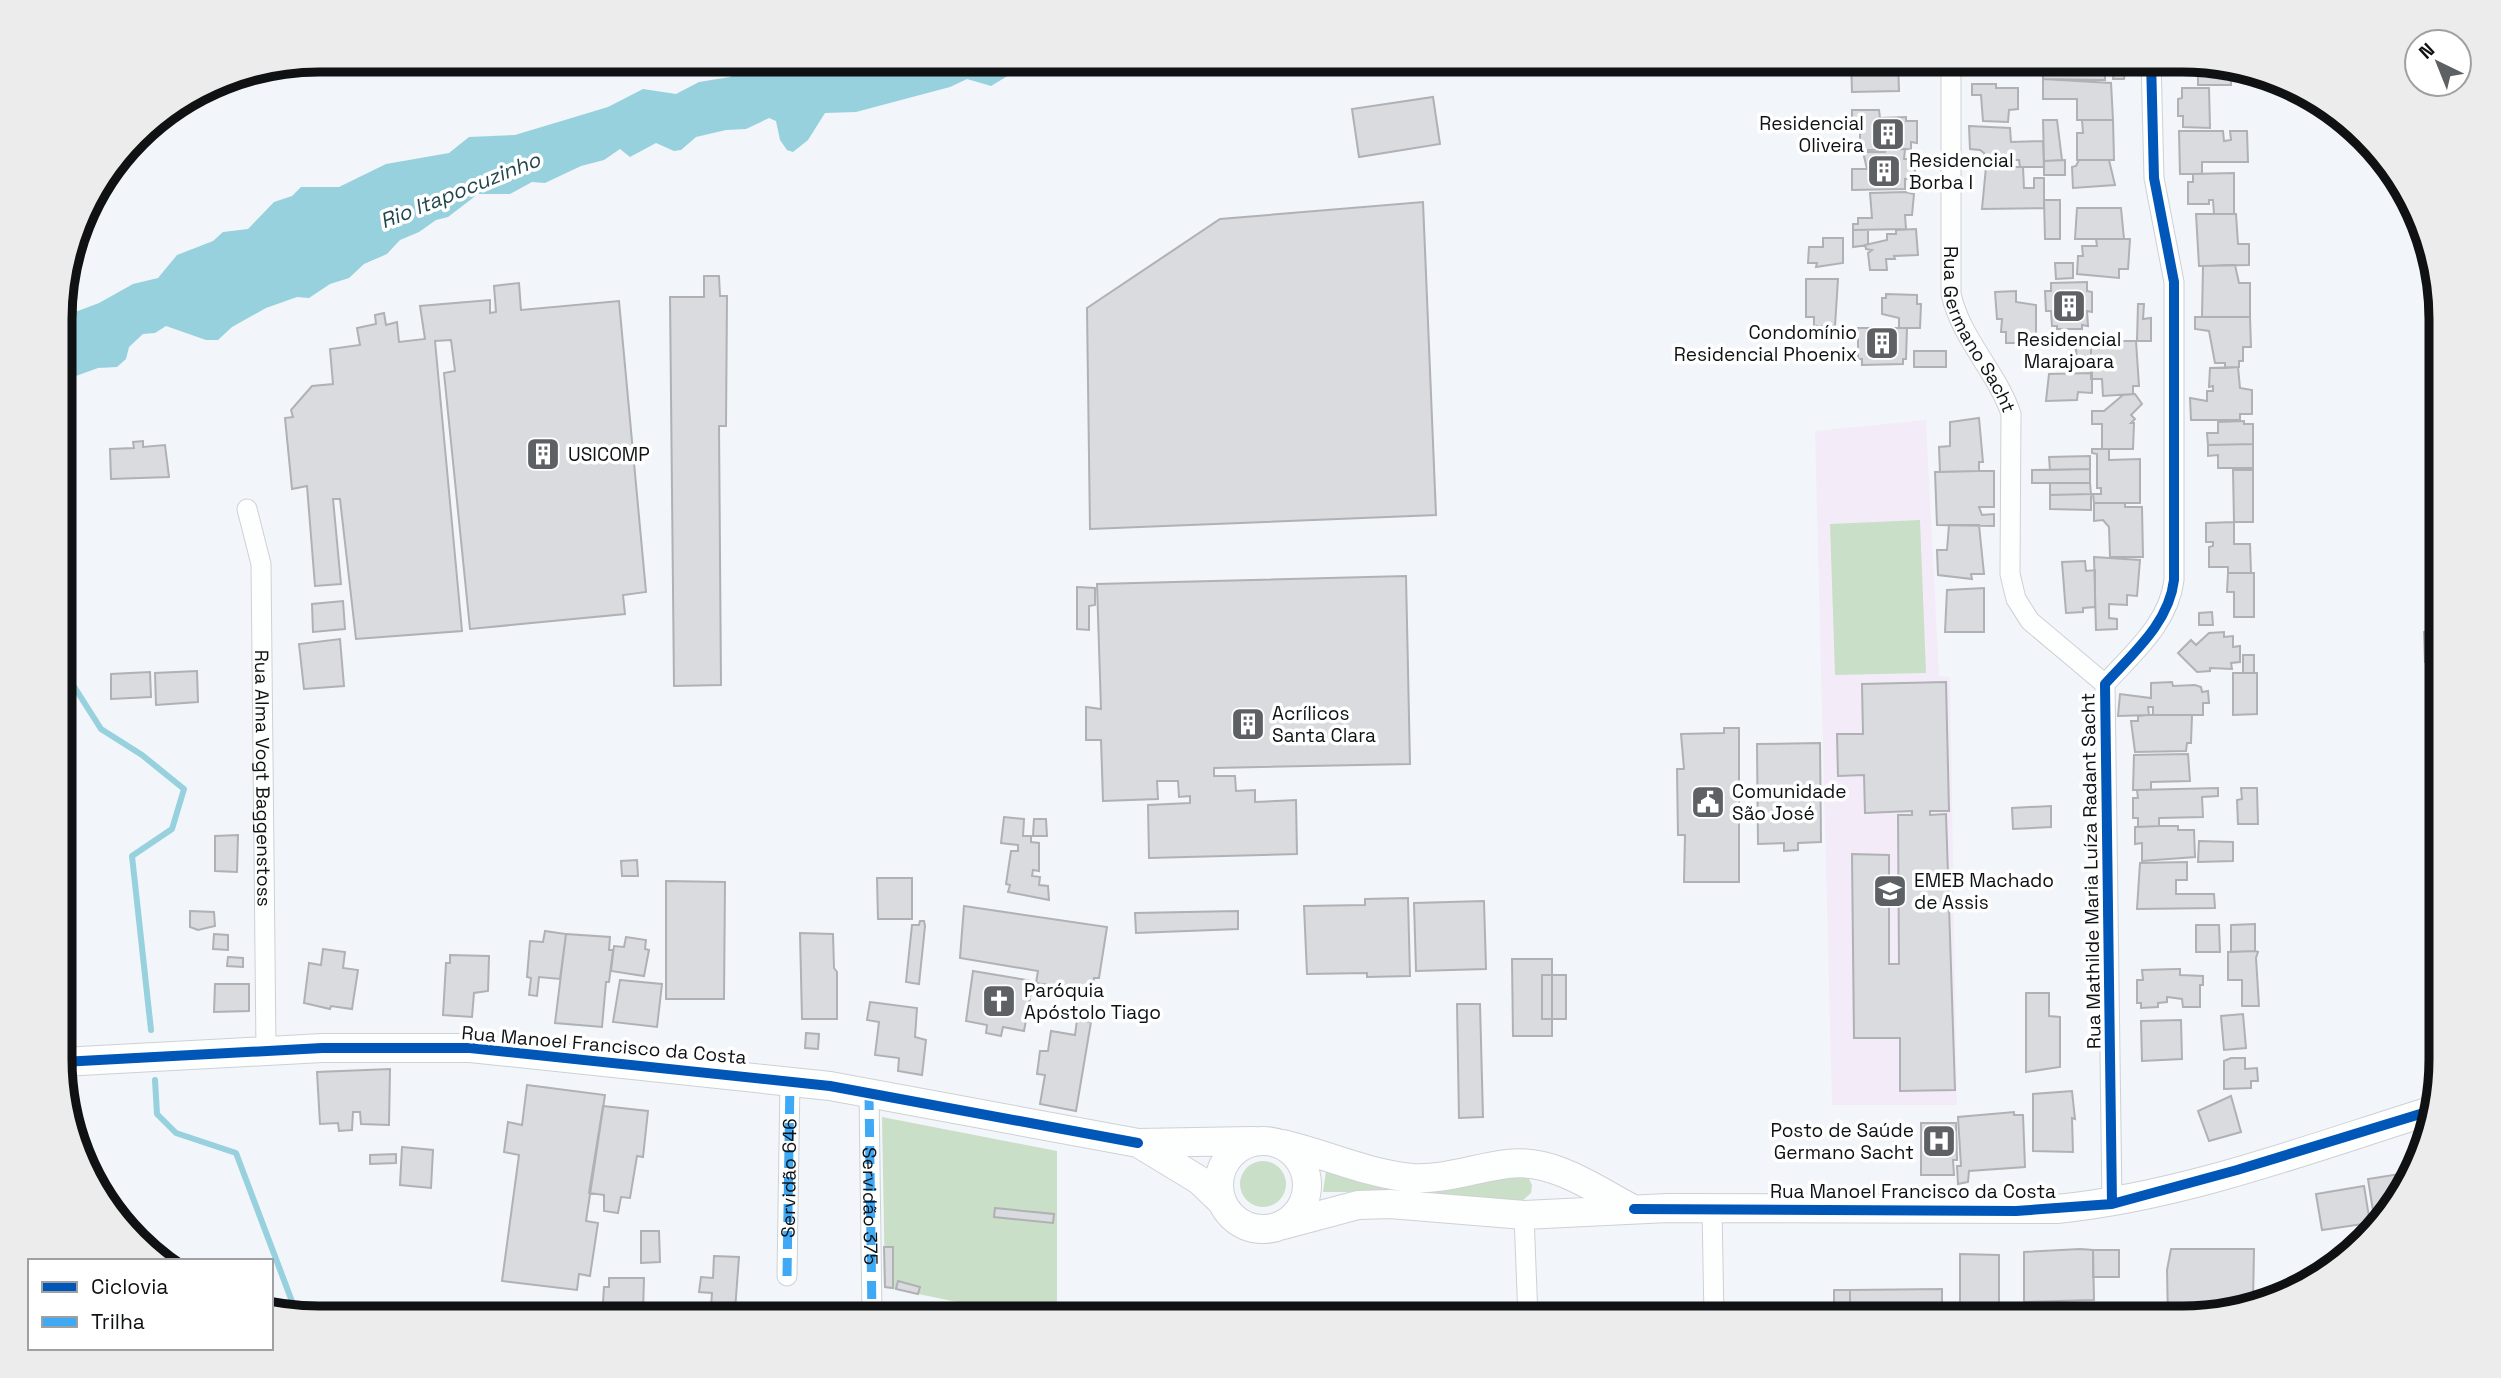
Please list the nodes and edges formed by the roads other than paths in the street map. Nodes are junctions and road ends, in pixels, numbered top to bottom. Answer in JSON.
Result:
{"nodes":[{"id":1,"x":1951,"y":72,"type":"edge"},
{"id":2,"x":2151,"y":72,"type":"edge"},
{"id":3,"x":247,"y":509,"type":"dead end"},
{"id":4,"x":2105,"y":684,"type":"junction"},
{"id":5,"x":266,"y":1050,"type":"junction"},
{"id":6,"x":72,"y":1061,"type":"edge"},
{"id":7,"x":790,"y":1080,"type":"junction"},
{"id":8,"x":869,"y":1092,"type":"junction"},
{"id":9,"x":2424,"y":1113,"type":"edge"},
{"id":10,"x":1254,"y":1141,"type":"junction"},
{"id":11,"x":1138,"y":1143,"type":"junction"},
{"id":12,"x":1282,"y":1144,"type":"junction"},
{"id":13,"x":1553,"y":1170,"type":"junction"},
{"id":14,"x":1223,"y":1203,"type":"junction"},
{"id":15,"x":2112,"y":1204,"type":"junction"},
{"id":16,"x":1712,"y":1208,"type":"junction"},
{"id":17,"x":1634,"y":1209,"type":"junction"},
{"id":18,"x":1536,"y":1213,"type":"junction"},
{"id":19,"x":1283,"y":1225,"type":"junction"},
{"id":20,"x":786,"y":1276,"type":"dead end"},
{"id":21,"x":872,"y":1306,"type":"edge"},
{"id":22,"x":1529,"y":1306,"type":"edge"},
{"id":23,"x":1714,"y":1306,"type":"edge"}],
"edges":[{"from":1,"to":4,"type":"street","name":"Rua Germano Sacht"},
{"from":2,"to":4,"type":"street","name":"Rua Mathilde Maria Luíza Radant Sacht"},
{"from":3,"to":5,"type":"street","name":"Rua Alma Vogt Baggenstoss"},
{"from":4,"to":15,"type":"street","name":"Rua Mathilde Maria Luíza Radant Sacht"},
{"from":5,"to":6,"type":"main road","name":"Rua Manoel Francisco da Costa"},
{"from":5,"to":7,"type":"main road","name":"Rua Manoel Francisco da Costa"},
{"from":7,"to":8,"type":"main road","name":"Rua Manoel Francisco da Costa"},
{"from":7,"to":20,"type":"street","name":"Servidão 646"},
{"from":8,"to":11,"type":"main road","name":"Rua Manoel Francisco da Costa"},
{"from":8,"to":21,"type":"street","name":"Servidão 375"},
{"from":9,"to":15,"type":"main road","name":"Rua Manoel Francisco da Costa"},
{"from":10,"to":11,"type":"main road","name":"Rua Manoel Francisco da Costa"},
{"from":10,"to":12,"type":"main road"},
{"from":10,"to":14,"type":"main road"},
{"from":11,"to":14,"type":"main road","name":"Rua Manoel Francisco da Costa"},
{"from":12,"to":13,"type":"main road","name":"Rua Manoel Francisco da Costa"},
{"from":12,"to":19,"type":"main road"},
{"from":13,"to":17,"type":"main road","name":"Rua Manoel Francisco da Costa"},
{"from":13,"to":18,"type":"main road"},
{"from":14,"to":19,"type":"main road"},
{"from":15,"to":16,"type":"main road","name":"Rua Manoel Francisco da Costa"},
{"from":16,"to":17,"type":"main road","name":"Rua Manoel Francisco da Costa"},
{"from":16,"to":23,"type":"street"},
{"from":17,"to":18,"type":"main road"},
{"from":18,"to":19,"type":"main road"},
{"from":18,"to":22,"type":"street"}]}
